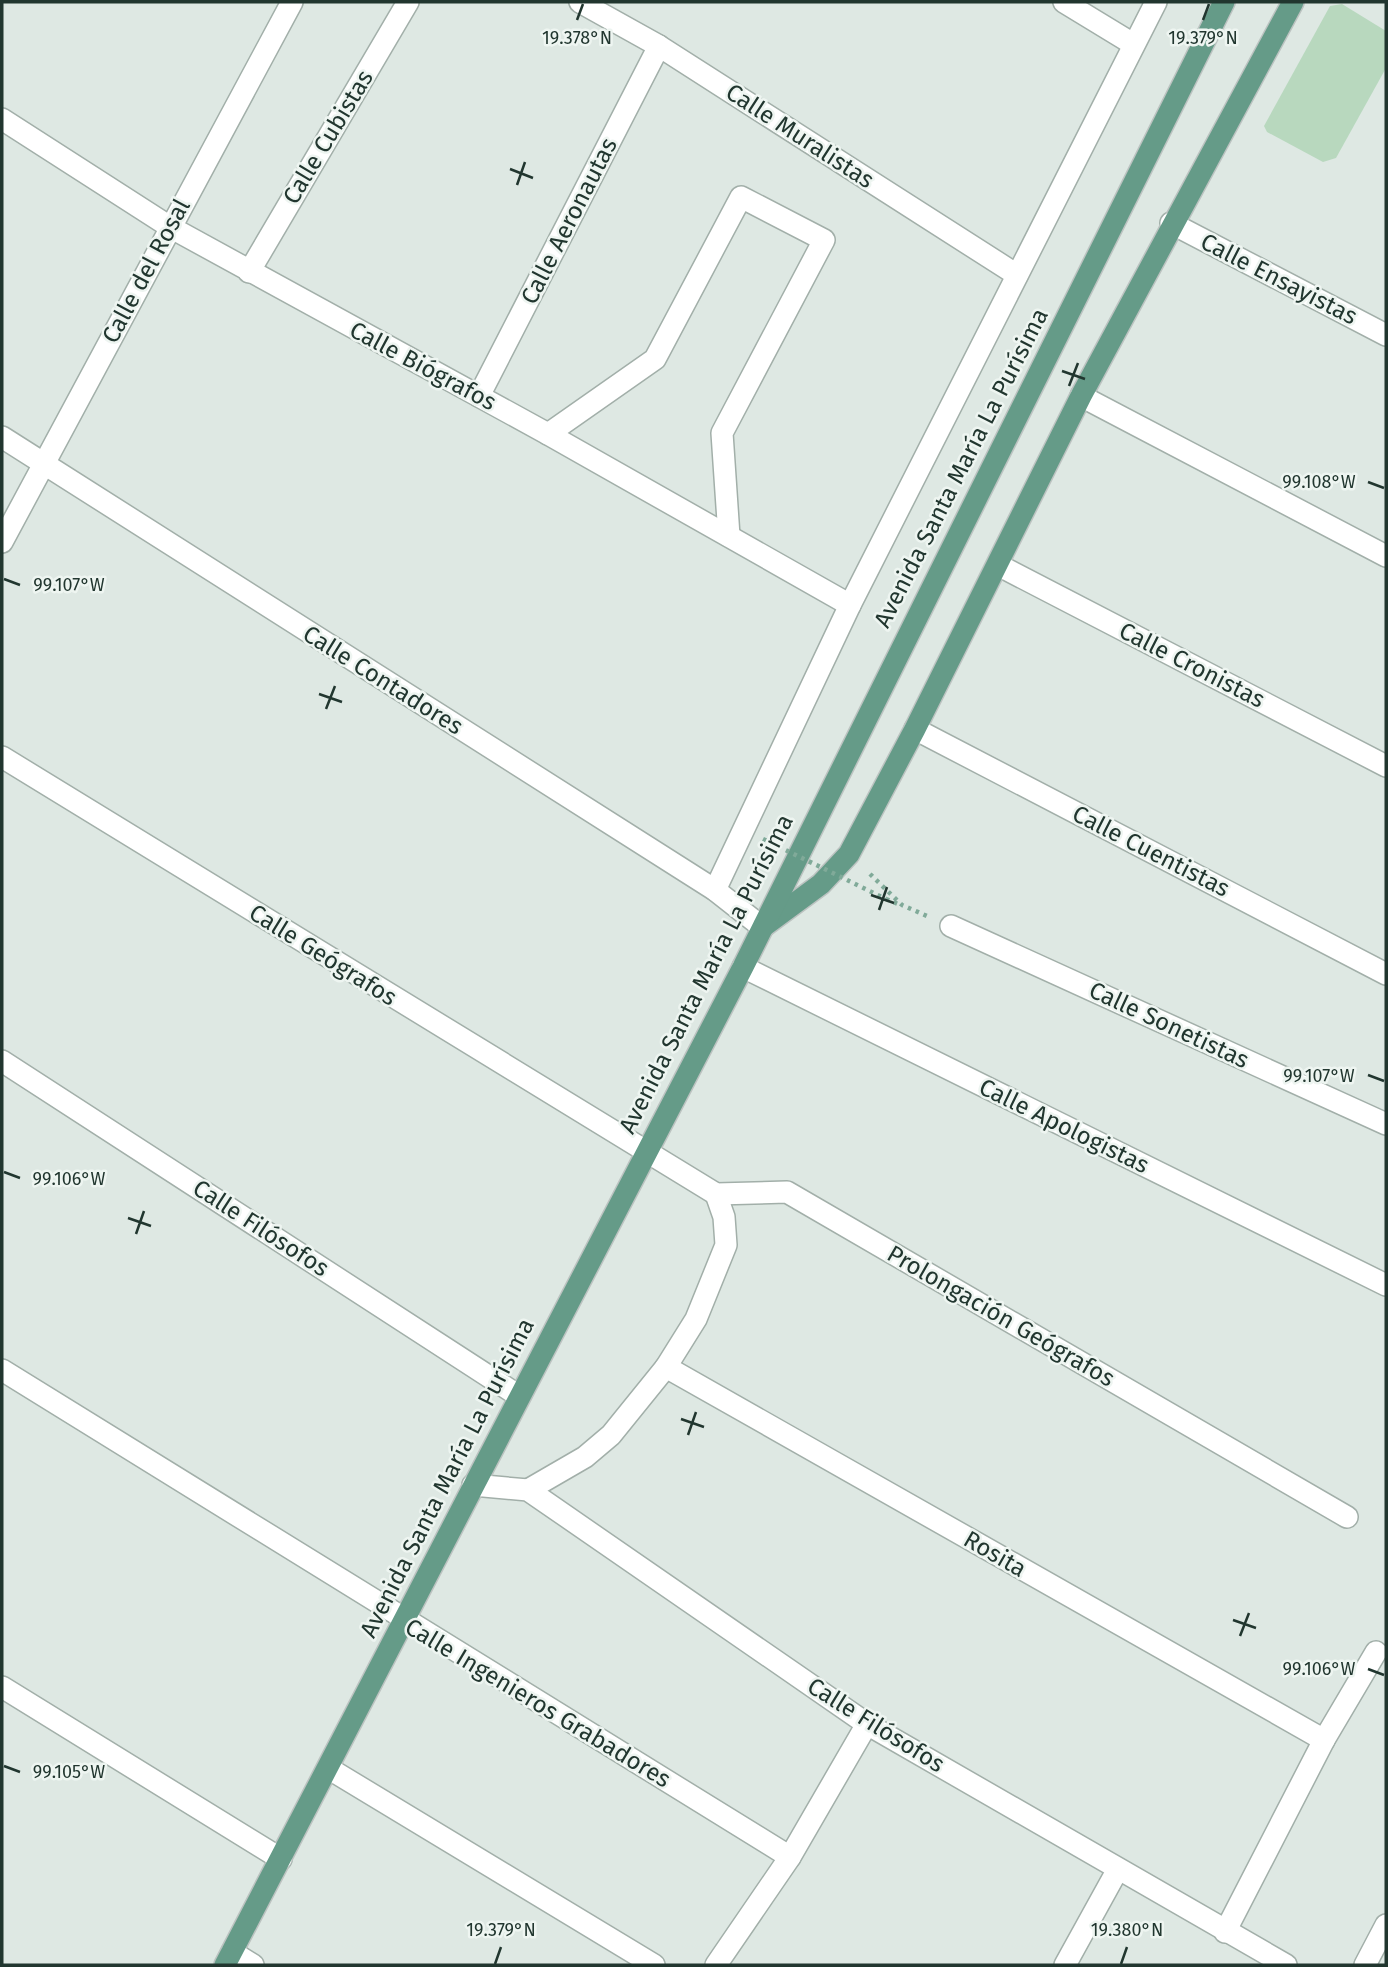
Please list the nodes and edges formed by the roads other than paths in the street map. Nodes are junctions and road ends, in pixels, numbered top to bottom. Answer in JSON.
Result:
{"nodes":[{"id":1,"x":292,"y":2,"type":"edge"},
{"id":2,"x":408,"y":2,"type":"edge"},
{"id":3,"x":580,"y":2,"type":"edge"},
{"id":4,"x":1064,"y":2,"type":"edge"},
{"id":5,"x":1156,"y":2,"type":"edge"},
{"id":6,"x":1224,"y":2,"type":"edge"},
{"id":7,"x":1293,"y":2,"type":"edge"},
{"id":8,"x":1133,"y":44,"type":"junction"},
{"id":9,"x":659,"y":46,"type":"junction"},
{"id":10,"x":2,"y":119,"type":"edge"},
{"id":11,"x":1171,"y":223,"type":"junction"},
{"id":12,"x":170,"y":227,"type":"junction"},
{"id":13,"x":249,"y":272,"type":"junction"},
{"id":14,"x":1017,"y":275,"type":"junction"},
{"id":15,"x":1386,"y":335,"type":"edge"},
{"id":16,"x":479,"y":396,"type":"junction"},
{"id":17,"x":1081,"y":396,"type":"junction"},
{"id":18,"x":548,"y":434,"type":"junction"},
{"id":19,"x":2,"y":437,"type":"edge"},
{"id":20,"x":42,"y":464,"type":"junction"},
{"id":21,"x":729,"y":536,"type":"junction"},
{"id":22,"x":2,"y":542,"type":"edge"},
{"id":23,"x":1386,"y":556,"type":"edge"},
{"id":24,"x":998,"y":565,"type":"junction"},
{"id":25,"x":850,"y":605,"type":"junction"},
{"id":26,"x":915,"y":729,"type":"junction"},
{"id":27,"x":2,"y":757,"type":"edge"},
{"id":28,"x":1386,"y":766,"type":"edge"},
{"id":29,"x":715,"y":890,"type":"junction"},
{"id":30,"x":951,"y":926,"type":"road end"},
{"id":31,"x":762,"y":927,"type":"junction"},
{"id":32,"x":743,"y":967,"type":"junction"},
{"id":33,"x":1386,"y":974,"type":"edge"},
{"id":34,"x":2,"y":1061,"type":"edge"},
{"id":35,"x":1386,"y":1124,"type":"edge"},
{"id":36,"x":645,"y":1152,"type":"junction"},
{"id":37,"x":716,"y":1194,"type":"junction"},
{"id":38,"x":1386,"y":1285,"type":"edge"},
{"id":39,"x":666,"y":1367,"type":"junction"},
{"id":40,"x":2,"y":1370,"type":"edge"},
{"id":41,"x":519,"y":1396,"type":"junction"},
{"id":42,"x":473,"y":1485,"type":"junction"},
{"id":43,"x":528,"y":1490,"type":"junction"},
{"id":44,"x":1347,"y":1517,"type":"dead end"},
{"id":45,"x":403,"y":1621,"type":"junction"},
{"id":46,"x":1376,"y":1652,"type":"dead end"},
{"id":47,"x":2,"y":1687,"type":"edge"},
{"id":48,"x":867,"y":1724,"type":"junction"},
{"id":49,"x":1324,"y":1740,"type":"junction"},
{"id":50,"x":328,"y":1768,"type":"junction"},
{"id":51,"x":790,"y":1857,"type":"junction"},
{"id":52,"x":281,"y":1859,"type":"junction"},
{"id":53,"x":1118,"y":1869,"type":"junction"},
{"id":54,"x":1386,"y":1925,"type":"edge"},
{"id":55,"x":1225,"y":1932,"type":"junction"},
{"id":56,"x":229,"y":1959,"type":"edge"},
{"id":57,"x":253,"y":1965,"type":"edge"},
{"id":58,"x":653,"y":1965,"type":"edge"},
{"id":59,"x":716,"y":1965,"type":"edge"},
{"id":60,"x":1065,"y":1965,"type":"edge"},
{"id":61,"x":1286,"y":1965,"type":"edge"},
{"id":62,"x":1365,"y":1965,"type":"edge"}],
"edges":[{"from":1,"to":12,"type":"street","name":"Calle del Rosal"},
{"from":2,"to":13,"type":"street","name":"Calle Cubistas"},
{"from":3,"to":9,"type":"street","name":"Calle Muralistas"},
{"from":4,"to":8,"type":"street"},
{"from":5,"to":8,"type":"street"},
{"from":6,"to":31,"type":"main road","name":"Avenida Santa María La Purísima"},
{"from":7,"to":11,"type":"main road"},
{"from":8,"to":14,"type":"street"},
{"from":9,"to":14,"type":"street","name":"Calle Muralistas"},
{"from":9,"to":16,"type":"street","name":"Calle Aeronautas"},
{"from":10,"to":12,"type":"street","name":"Calle Biógrafos"},
{"from":11,"to":15,"type":"street","name":"Calle Ensayistas"},
{"from":11,"to":17,"type":"main road"},
{"from":12,"to":13,"type":"street","name":"Calle Biógrafos"},
{"from":12,"to":20,"type":"street","name":"Calle del Rosal"},
{"from":13,"to":16,"type":"street","name":"Calle Biógrafos"},
{"from":14,"to":25,"type":"street"},
{"from":16,"to":18,"type":"street","name":"Calle Biógrafos"},
{"from":17,"to":23,"type":"street"},
{"from":17,"to":24,"type":"main road"},
{"from":18,"to":21,"type":"street","name":"Calle Biógrafos"},
{"from":18,"to":21,"type":"street"},
{"from":19,"to":20,"type":"street","name":"Calle Contadores"},
{"from":20,"to":22,"type":"street","name":"Calle del Rosal"},
{"from":20,"to":29,"type":"street","name":"Calle Contadores"},
{"from":21,"to":25,"type":"street","name":"Calle Biógrafos"},
{"from":24,"to":26,"type":"main road"},
{"from":24,"to":28,"type":"street","name":"Calle Cronistas"},
{"from":25,"to":29,"type":"street"},
{"from":26,"to":31,"type":"main road"},
{"from":26,"to":33,"type":"street","name":"Calle Cuentistas"},
{"from":27,"to":36,"type":"street","name":"Calle Geógrafos"},
{"from":29,"to":31,"type":"street","name":"Calle Contadores"},
{"from":30,"to":35,"type":"street","name":"Calle Sonetistas"},
{"from":31,"to":32,"type":"main road","name":"Avenida Santa María La Purísima"},
{"from":32,"to":36,"type":"main road","name":"Avenida Santa María La Purísima"},
{"from":32,"to":38,"type":"street","name":"Calle Apologistas"},
{"from":34,"to":41,"type":"street","name":"Calle Filósofos"},
{"from":36,"to":37,"type":"street"},
{"from":36,"to":41,"type":"main road","name":"Avenida Santa María La Purísima"},
{"from":37,"to":39,"type":"street"},
{"from":37,"to":44,"type":"street","name":"Prolongación Geógrafos"},
{"from":39,"to":43,"type":"street"},
{"from":39,"to":49,"type":"street","name":"Rosita"},
{"from":40,"to":45,"type":"street","name":"Calle Ingenieros Grabadores"},
{"from":41,"to":42,"type":"main road","name":"Avenida Santa María La Purísima"},
{"from":42,"to":43,"type":"street","name":"Calle Filósofos"},
{"from":42,"to":45,"type":"main road","name":"Avenida Santa María La Purísima"},
{"from":43,"to":48,"type":"street","name":"Calle Filósofos"},
{"from":45,"to":50,"type":"main road","name":"Avenida Santa María La Purísima"},
{"from":45,"to":51,"type":"street","name":"Calle Ingenieros Grabadores"},
{"from":46,"to":49,"type":"street"},
{"from":47,"to":52,"type":"street"},
{"from":48,"to":51,"type":"street"},
{"from":48,"to":53,"type":"street","name":"Calle Filósofos"},
{"from":49,"to":55,"type":"street"},
{"from":50,"to":52,"type":"main road","name":"Avenida Santa María La Purísima"},
{"from":50,"to":58,"type":"street"},
{"from":51,"to":59,"type":"street"},
{"from":52,"to":56,"type":"main road","name":"Avenida Santa María La Purísima"},
{"from":53,"to":55,"type":"street","name":"Calle Filósofos"},
{"from":53,"to":60,"type":"street"},
{"from":54,"to":62,"type":"street"},
{"from":55,"to":61,"type":"street","name":"Calle Filósofos"},
{"from":56,"to":57,"type":"street"}]}
